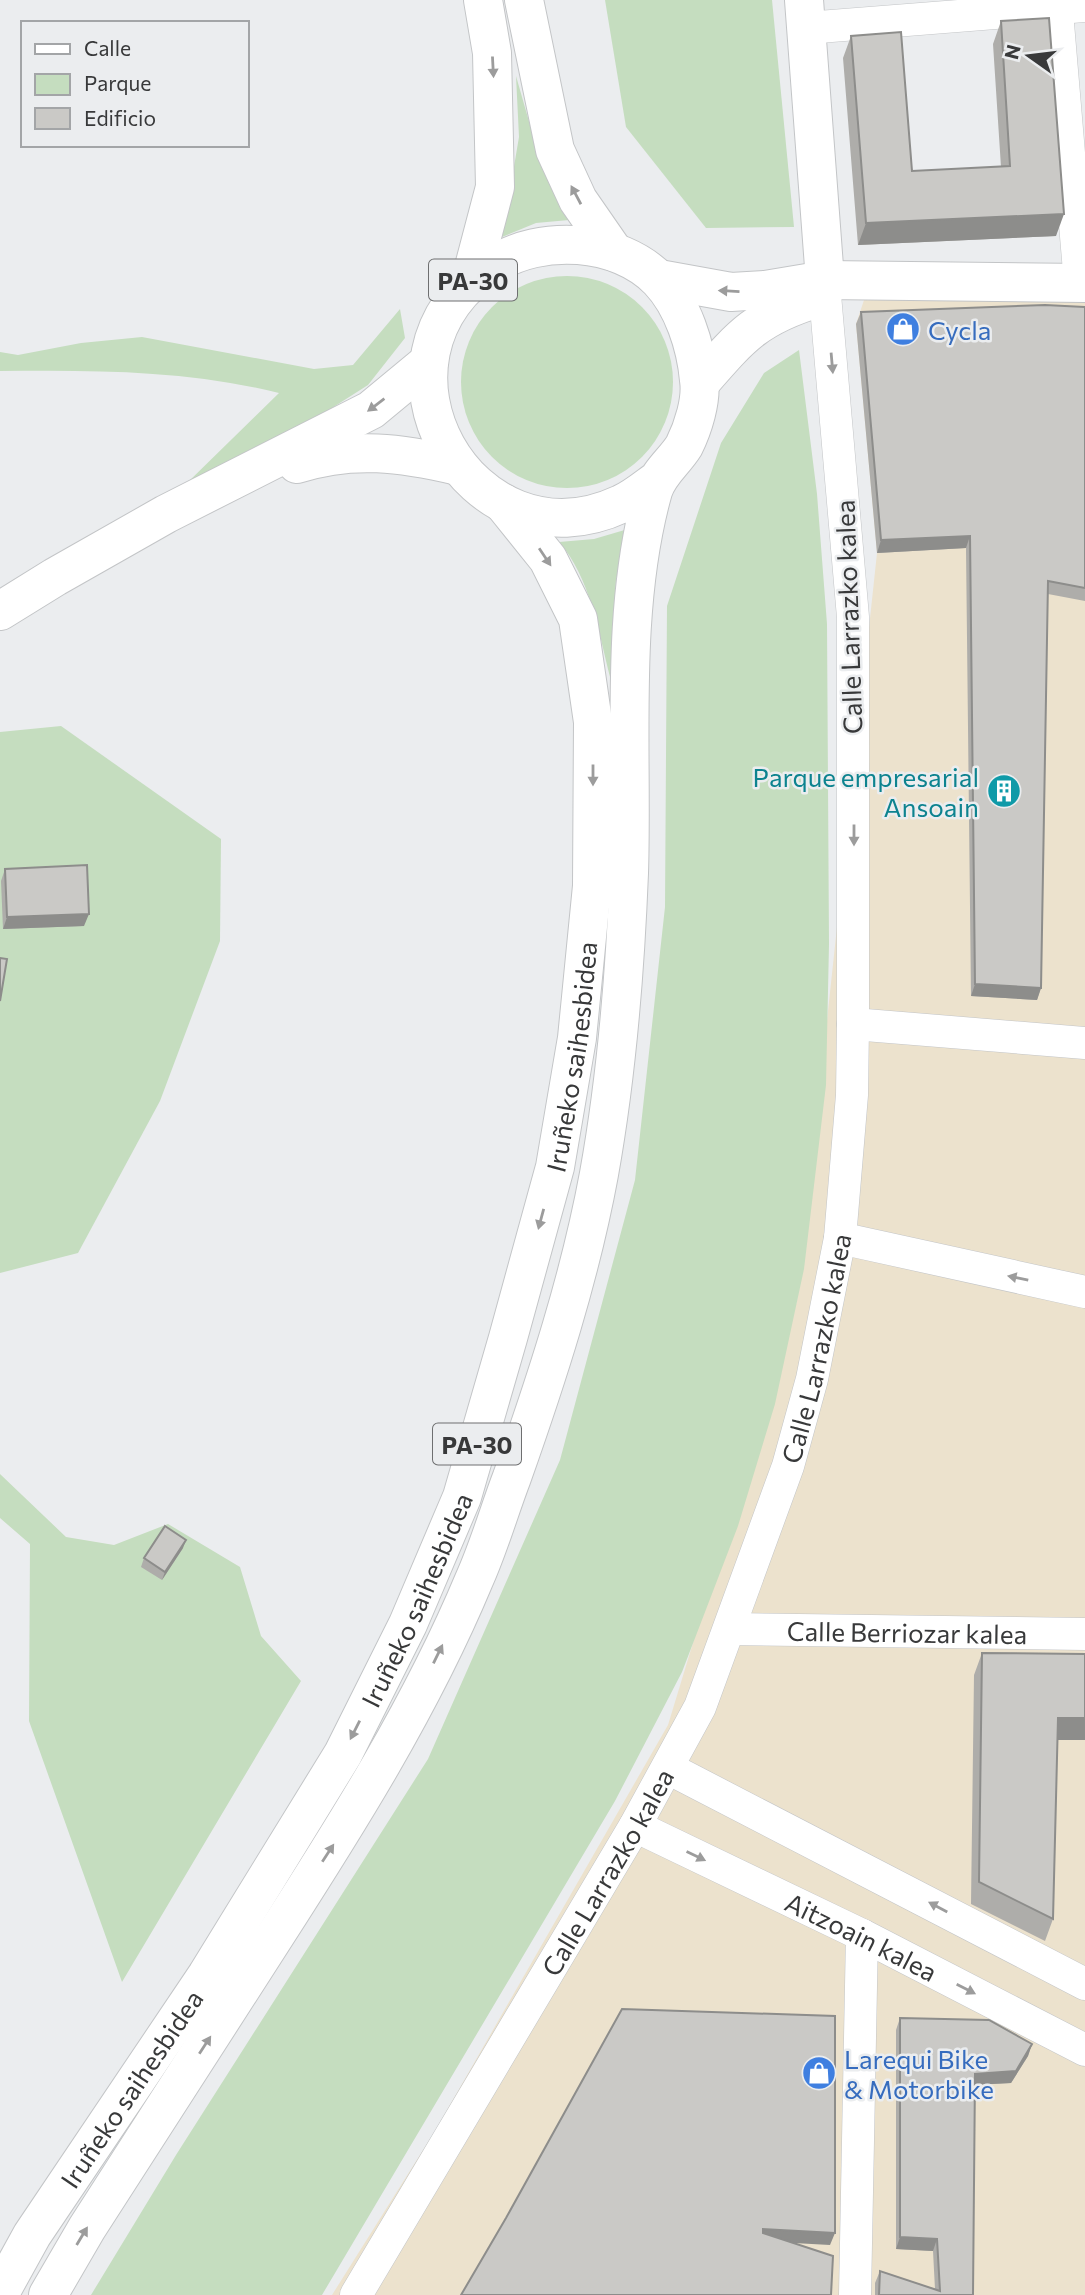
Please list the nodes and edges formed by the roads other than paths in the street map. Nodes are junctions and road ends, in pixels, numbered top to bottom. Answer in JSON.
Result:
{"nodes":[{"id":1,"x":483,"y":0,"type":"edge"},
{"id":2,"x":524,"y":0,"type":"edge"},
{"id":3,"x":1066,"y":5,"type":"edge"},
{"id":4,"x":805,"y":14,"type":"edge"},
{"id":5,"x":614,"y":252,"type":"junction"},
{"id":6,"x":659,"y":279,"type":"junction"},
{"id":7,"x":470,"y":282,"type":"junction"},
{"id":8,"x":1082,"y":283,"type":"edge"},
{"id":9,"x":825,"y":288,"type":"junction"},
{"id":10,"x":429,"y":362,"type":"junction"},
{"id":11,"x":700,"y":383,"type":"junction"},
{"id":12,"x":458,"y":466,"type":"junction"},
{"id":13,"x":656,"y":481,"type":"junction"},
{"id":14,"x":219,"y":489,"type":"junction"},
{"id":15,"x":503,"y":503,"type":"junction"},
{"id":16,"x":0,"y":611,"type":"edge"},
{"id":17,"x":853,"y":1024,"type":"junction"},
{"id":18,"x":1085,"y":1043,"type":"edge"},
{"id":19,"x":840,"y":1238,"type":"junction"},
{"id":20,"x":1085,"y":1292,"type":"edge"},
{"id":21,"x":730,"y":1629,"type":"junction"},
{"id":22,"x":1085,"y":1634,"type":"edge"},
{"id":23,"x":668,"y":1768,"type":"junction"},
{"id":24,"x":635,"y":1826,"type":"junction"},
{"id":25,"x":862,"y":1935,"type":"junction"},
{"id":26,"x":1085,"y":1984,"type":"edge"},
{"id":27,"x":1085,"y":2050,"type":"edge"},
{"id":28,"x":0,"y":2293,"type":"edge"},
{"id":29,"x":48,"y":2295,"type":"edge"},
{"id":30,"x":356,"y":2295,"type":"edge"},
{"id":31,"x":855,"y":2295,"type":"edge"}],
"edges":[{"from":1,"to":7,"type":"main road","number":"PA-30","one_way":true},
{"from":5,"to":2,"type":"main road","number":"PA-30","one_way":true},
{"from":3,"to":4,"type":"street"},
{"from":3,"to":8,"type":"street"},
{"from":4,"to":9,"type":"main road","name":"Calle Larrazko kalea"},
{"from":5,"to":6,"type":"main road","number":"PA-30"},
{"from":5,"to":7,"type":"main road","number":"PA-30"},
{"from":9,"to":6,"type":"main road","one_way":true},
{"from":6,"to":11,"type":"main road","number":"PA-30"},
{"from":7,"to":10,"type":"main road","number":"PA-30"},
{"from":8,"to":9,"type":"main road"},
{"from":9,"to":11,"type":"main road"},
{"from":9,"to":17,"type":"street","name":"Calle Larrazko kalea","one_way":true},
{"from":10,"to":12,"type":"main road","number":"PA-30"},
{"from":10,"to":14,"type":"main road","one_way":true},
{"from":11,"to":13,"type":"main road","number":"PA-30"},
{"from":12,"to":14,"type":"main road"},
{"from":12,"to":15,"type":"main road","number":"PA-30"},
{"from":13,"to":15,"type":"main road","number":"PA-30"},
{"from":29,"to":13,"type":"main road","name":"Iruñeko saihesbidea","number":"PA-30","one_way":true},
{"from":14,"to":16,"type":"main road"},
{"from":15,"to":28,"type":"main road","name":"Iruñeko saihesbidea","number":"PA-30","one_way":true},
{"from":17,"to":18,"type":"street"},
{"from":17,"to":19,"type":"street","name":"Calle Larrazko kalea"},
{"from":20,"to":19,"type":"street","one_way":true},
{"from":19,"to":21,"type":"street","name":"Calle Larrazko kalea"},
{"from":21,"to":22,"type":"street","name":"Calle Berriozar kalea"},
{"from":21,"to":23,"type":"street","name":"Calle Larrazko kalea"},
{"from":23,"to":24,"type":"street","name":"Calle Larrazko kalea"},
{"from":26,"to":23,"type":"street","one_way":true},
{"from":24,"to":25,"type":"street","name":"Aitzoain kalea","one_way":true},
{"from":24,"to":30,"type":"street","name":"Calle Larrazko kalea"},
{"from":25,"to":27,"type":"street","name":"Aitzoain kalea","one_way":true},
{"from":25,"to":31,"type":"street"}]}
